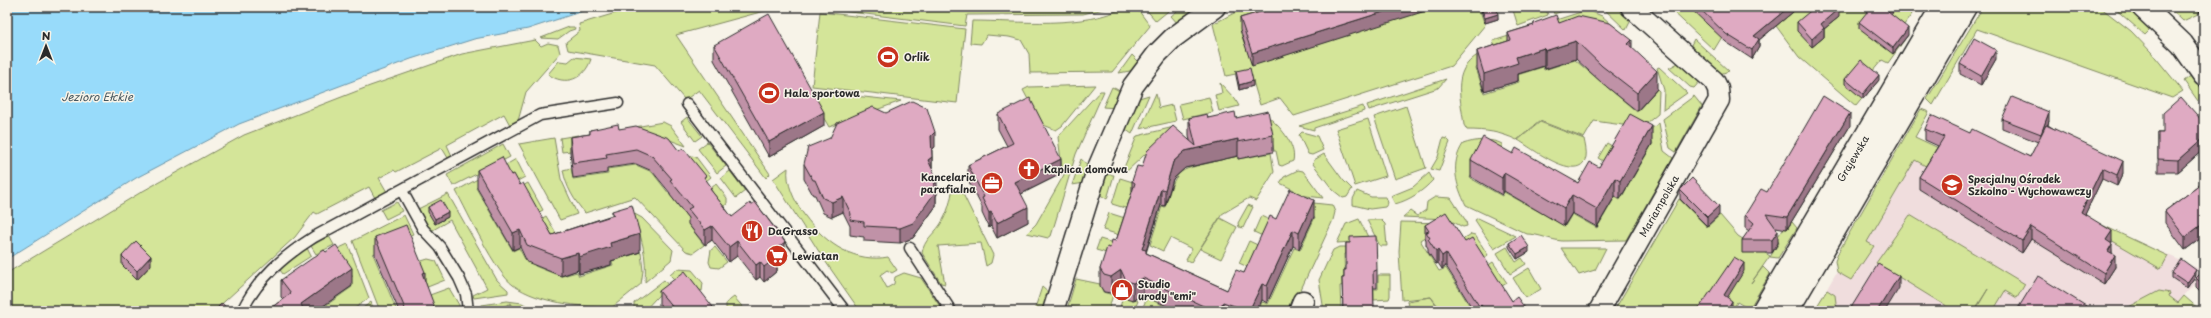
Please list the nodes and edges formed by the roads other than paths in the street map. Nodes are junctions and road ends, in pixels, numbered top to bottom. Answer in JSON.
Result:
{"nodes":[{"id":1,"x":1215,"y":7,"type":"edge"},
{"id":2,"x":1631,"y":7,"type":"edge"},
{"id":3,"x":1942,"y":7,"type":"edge"},
{"id":4,"x":1965,"y":7,"type":"edge"},
{"id":5,"x":2144,"y":7,"type":"edge"},
{"id":6,"x":2204,"y":75,"type":"edge"},
{"id":7,"x":618,"y":103,"type":"dead end"},
{"id":8,"x":687,"y":104,"type":"dead end"},
{"id":9,"x":402,"y":190,"type":"junction"},
{"id":10,"x":910,"y":248,"type":"dead end"},
{"id":11,"x":242,"y":311,"type":"edge"},
{"id":12,"x":468,"y":311,"type":"edge"},
{"id":13,"x":845,"y":311,"type":"edge"},
{"id":14,"x":951,"y":311,"type":"edge"},
{"id":15,"x":1054,"y":311,"type":"edge"},
{"id":16,"x":1599,"y":311,"type":"edge"},
{"id":17,"x":1763,"y":311,"type":"edge"},
{"id":18,"x":1787,"y":311,"type":"edge"}],
"edges":[{"from":1,"to":15,"type":"street"},
{"from":2,"to":16,"type":"street","name":"Mariampolska"},
{"from":3,"to":17,"type":"main road","name":"Grajewska"},
{"from":4,"to":18,"type":"main road","name":"Grajewska"},
{"from":5,"to":6,"type":"main road"},
{"from":7,"to":9,"type":"lane"},
{"from":8,"to":13,"type":"lane"},
{"from":9,"to":11,"type":"lane"},
{"from":9,"to":12,"type":"lane"},
{"from":10,"to":14,"type":"lane"}]}
